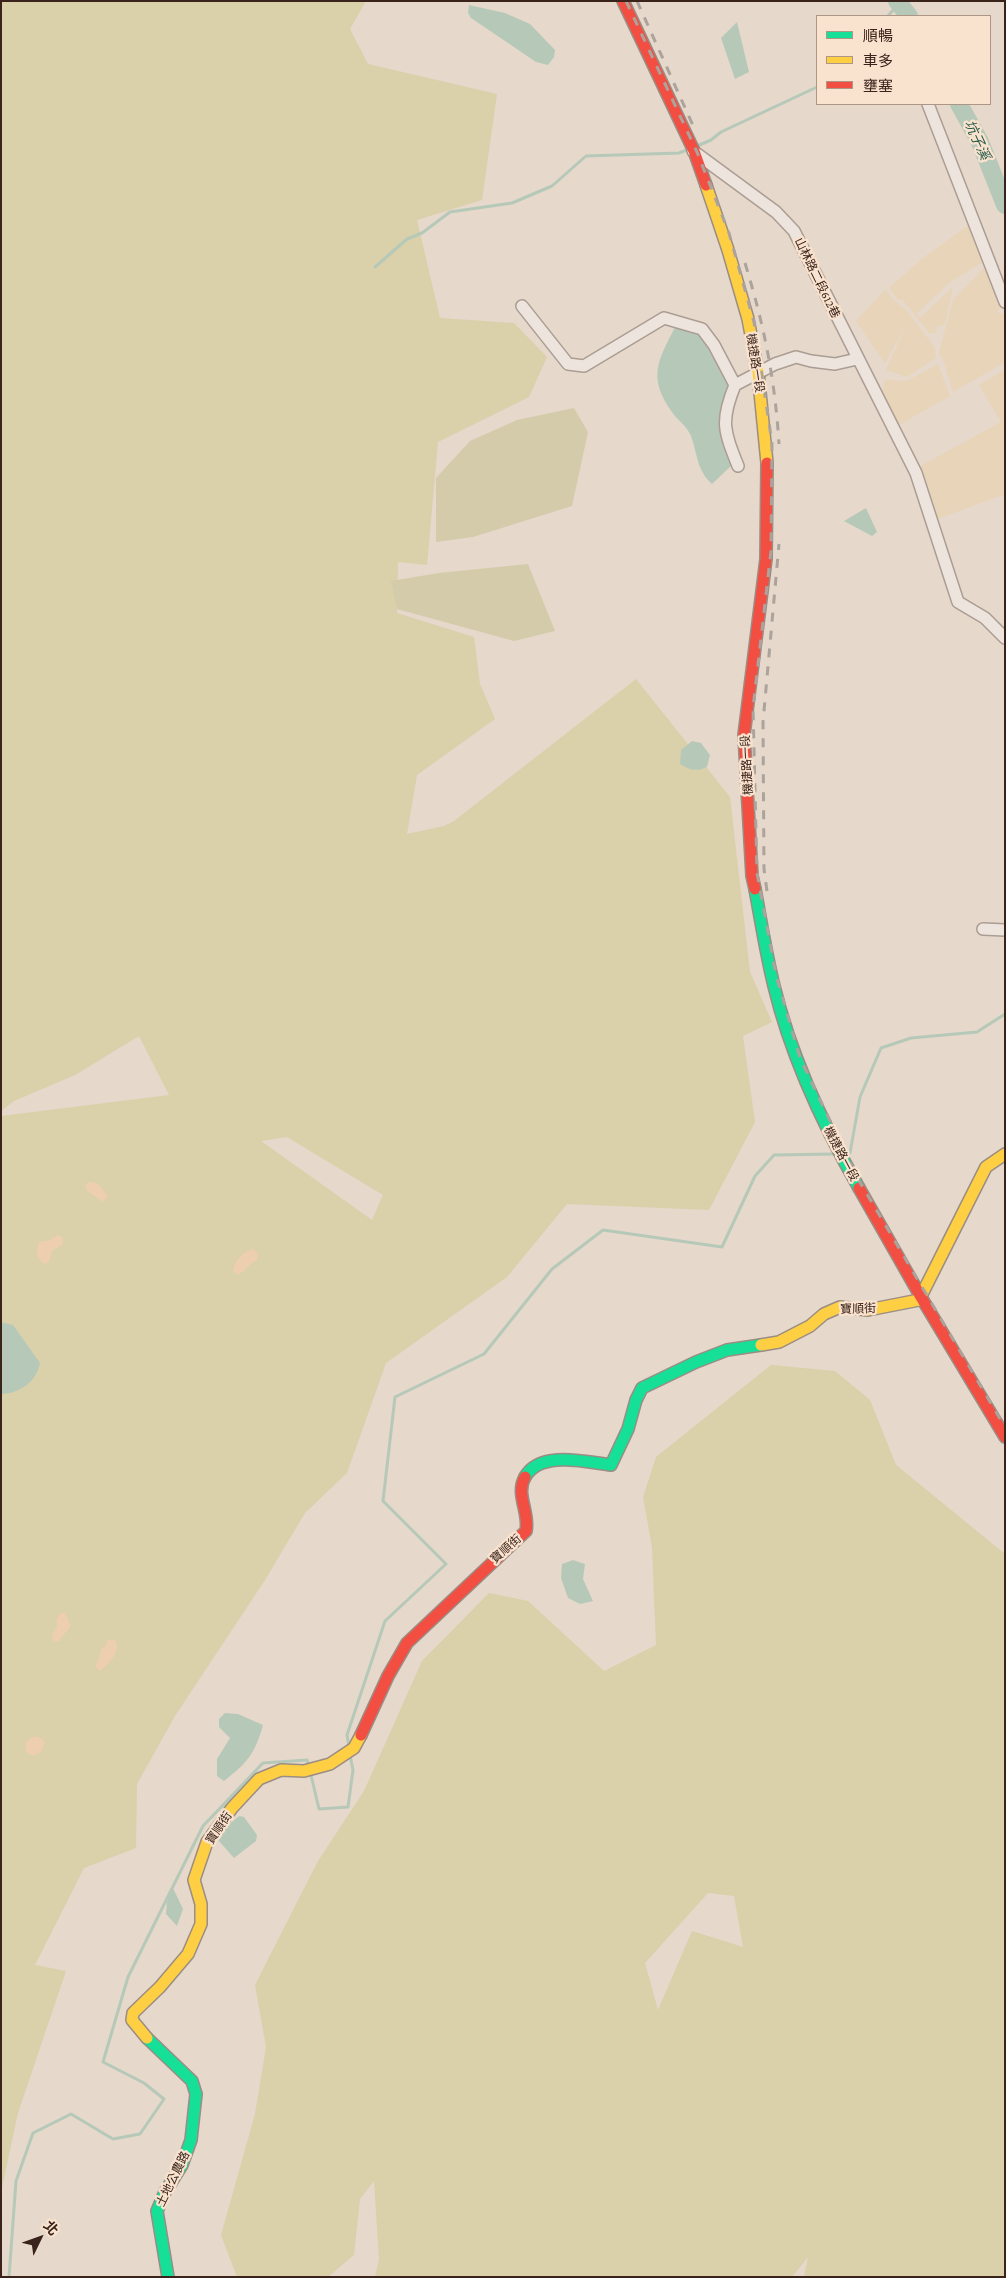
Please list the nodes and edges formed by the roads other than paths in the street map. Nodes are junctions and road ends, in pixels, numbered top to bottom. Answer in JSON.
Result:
{"nodes":[{"id":1,"x":623,"y":1,"type":"edge"},
{"id":2,"x":928,"y":105,"type":"edge"},
{"id":3,"x":691,"y":148,"type":"junction"},
{"id":4,"x":1005,"y":302,"type":"edge"},
{"id":5,"x":522,"y":306,"type":"dead end"},
{"id":6,"x":857,"y":359,"type":"junction"},
{"id":7,"x":758,"y":372,"type":"junction"},
{"id":8,"x":735,"y":385,"type":"junction"},
{"id":9,"x":738,"y":466,"type":"dead end"},
{"id":10,"x":1005,"y":638,"type":"edge"},
{"id":11,"x":983,"y":928,"type":"dead end"},
{"id":12,"x":1005,"y":930,"type":"edge"},
{"id":13,"x":1005,"y":1154,"type":"edge"},
{"id":14,"x":921,"y":1297,"type":"junction"},
{"id":15,"x":1005,"y":1437,"type":"edge"},
{"id":16,"x":192,"y":2081,"type":"joint"},
{"id":17,"x":168,"y":2277,"type":"edge"}],
"edges":[{"from":1,"to":3,"type":"street","name":"機捷路一段"},
{"from":2,"to":4,"type":"street"},
{"from":3,"to":6,"type":"street","name":"山林路二段612巷"},
{"from":3,"to":7,"type":"street","name":"機捷路一段"},
{"from":5,"to":8,"type":"street"},
{"from":6,"to":7,"type":"street"},
{"from":6,"to":10,"type":"street","name":"山林路二段612巷"},
{"from":7,"to":8,"type":"street"},
{"from":7,"to":14,"type":"street","name":"機捷路一段"},
{"from":8,"to":9,"type":"street"},
{"from":11,"to":12,"type":"street"},
{"from":13,"to":14,"type":"street"},
{"from":14,"to":15,"type":"street","name":"機捷路一段"},
{"from":14,"to":16,"type":"street","name":"寶順街"},
{"from":16,"to":17,"type":"street","name":"土地公農路"}]}
